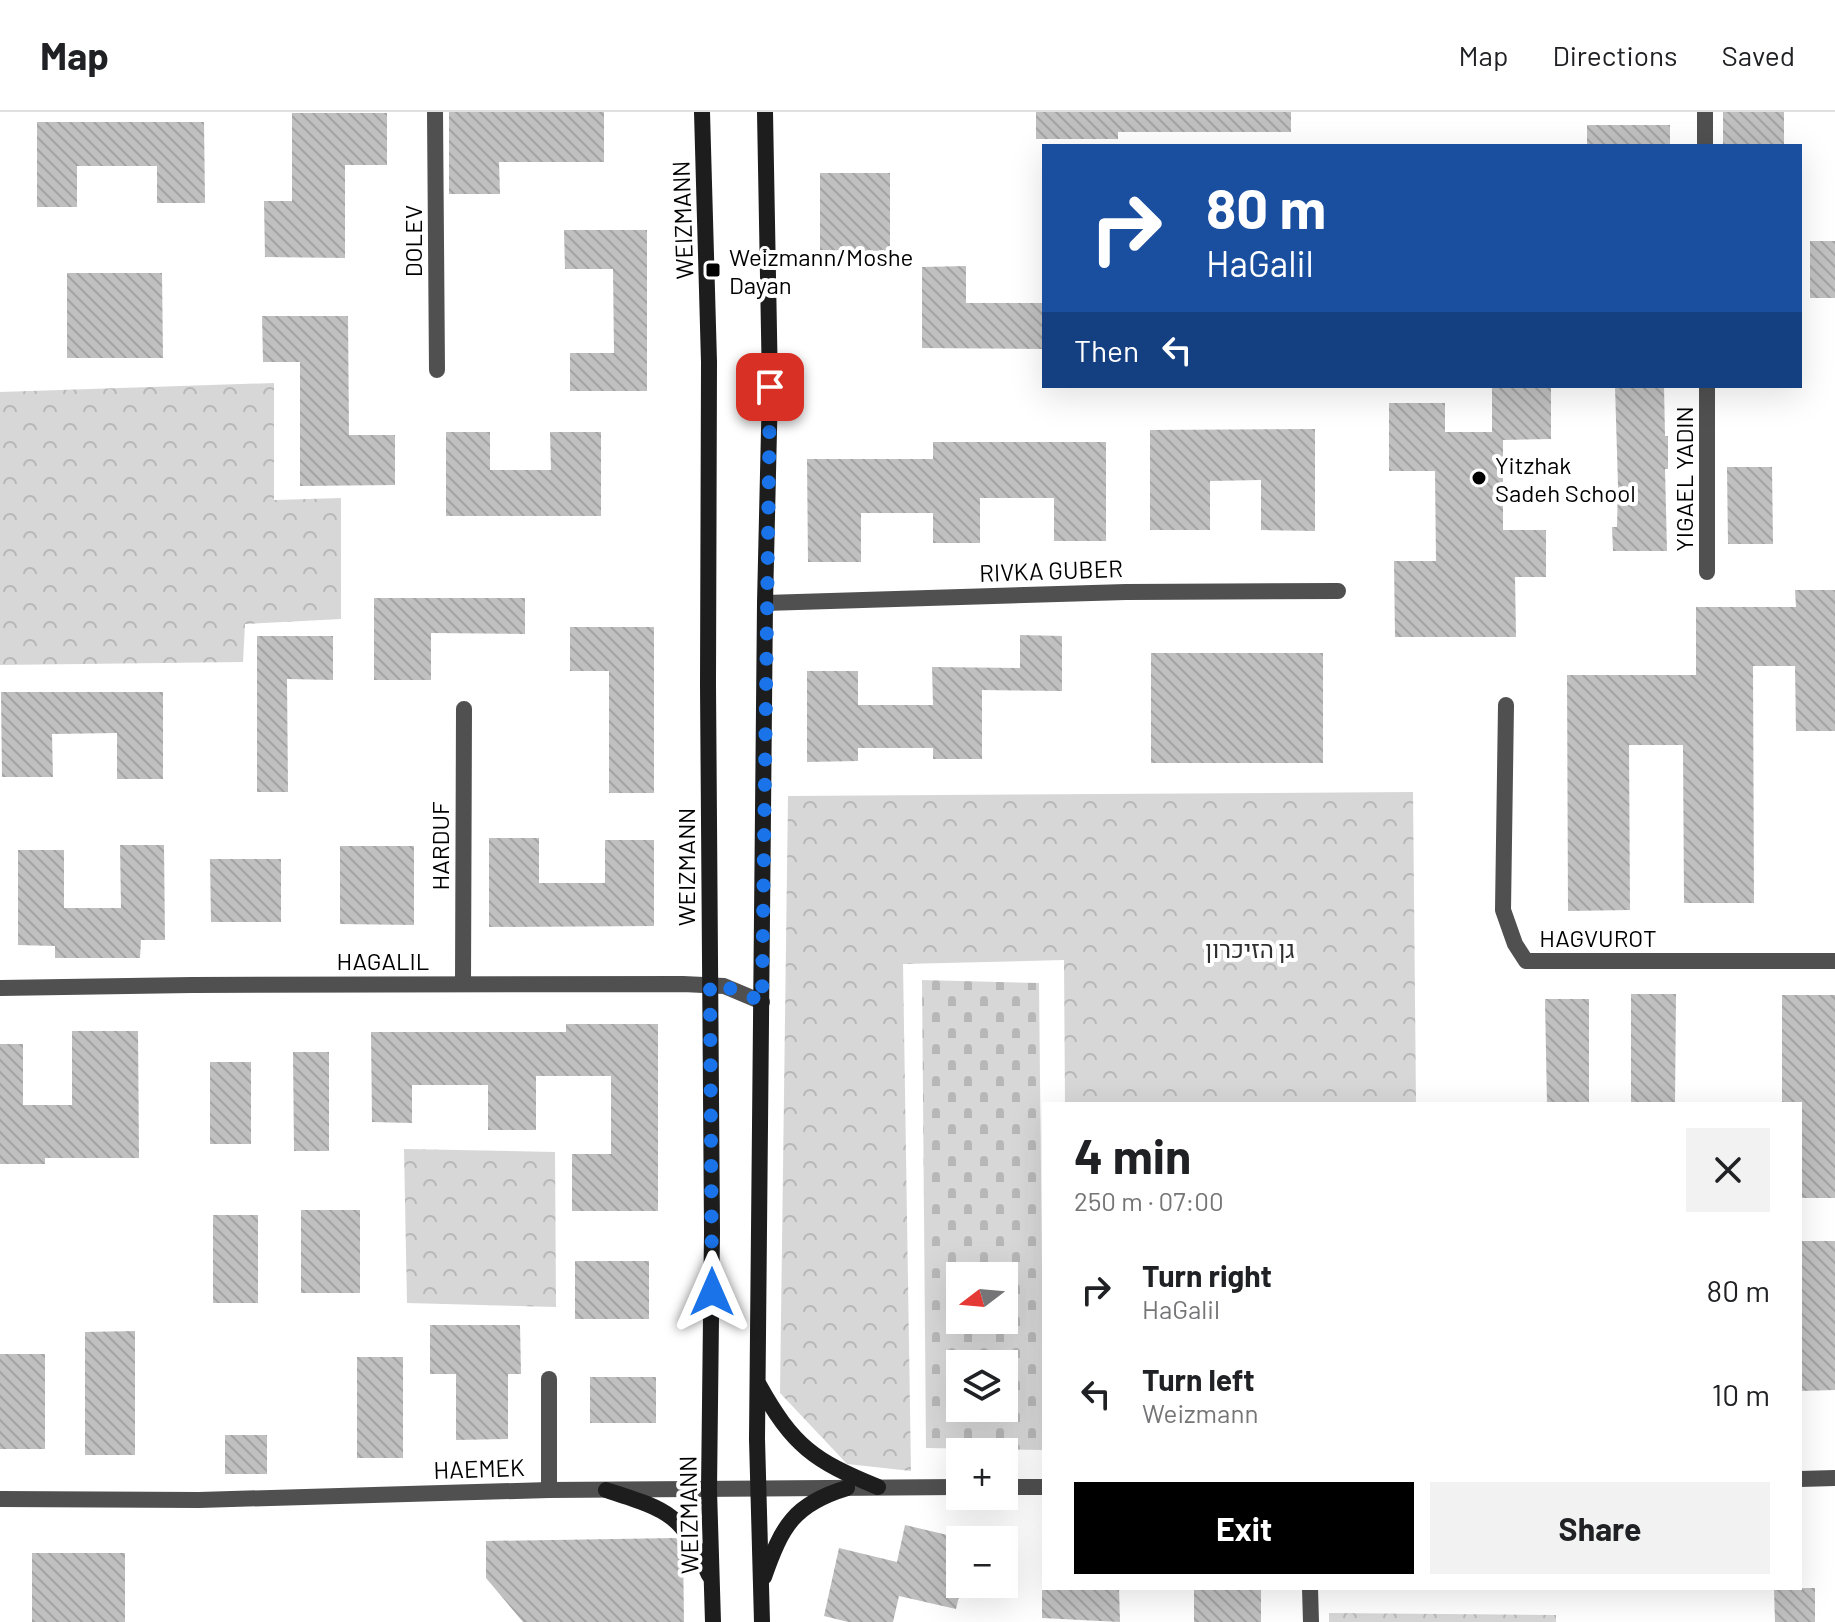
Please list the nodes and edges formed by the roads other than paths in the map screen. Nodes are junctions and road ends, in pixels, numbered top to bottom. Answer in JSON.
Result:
{"nodes":[{"id":1,"x":435,"y":112,"type":"edge"},
{"id":2,"x":702,"y":112,"type":"edge"},
{"id":3,"x":765,"y":112,"type":"edge"},
{"id":4,"x":1705,"y":112,"type":"edge"},
{"id":5,"x":1705,"y":144,"type":"edge"},
{"id":6,"x":437,"y":370,"type":"dead end"},
{"id":7,"x":1707,"y":388,"type":"edge"},
{"id":8,"x":1707,"y":572,"type":"dead end"},
{"id":9,"x":1338,"y":591,"type":"dead end"},
{"id":10,"x":765,"y":603,"type":"junction"},
{"id":11,"x":1506,"y":705,"type":"dead end"},
{"id":12,"x":464,"y":709,"type":"dead end"},
{"id":13,"x":1835,"y":961,"type":"edge"},
{"id":14,"x":463,"y":984,"type":"junction"},
{"id":15,"x":710,"y":985,"type":"junction"},
{"id":16,"x":0,"y":988,"type":"edge"},
{"id":17,"x":762,"y":1002,"type":"junction"},
{"id":18,"x":549,"y":1379,"type":"dead end"},
{"id":19,"x":758,"y":1384,"type":"junction"},
{"id":20,"x":1835,"y":1478,"type":"edge"},
{"id":21,"x":1802,"y":1479,"type":"edge"},
{"id":22,"x":878,"y":1487,"type":"junction"},
{"id":23,"x":946,"y":1487,"type":"edge"},
{"id":24,"x":1018,"y":1487,"type":"edge"},
{"id":25,"x":1042,"y":1487,"type":"edge"},
{"id":26,"x":847,"y":1488,"type":"junction"},
{"id":27,"x":757,"y":1489,"type":"junction"},
{"id":28,"x":549,"y":1490,"type":"junction"},
{"id":29,"x":606,"y":1490,"type":"junction"},
{"id":30,"x":709,"y":1490,"type":"junction"},
{"id":31,"x":0,"y":1499,"type":"edge"},
{"id":32,"x":713,"y":1584,"type":"junction"},
{"id":33,"x":761,"y":1586,"type":"junction"},
{"id":34,"x":1310,"y":1590,"type":"edge"},
{"id":35,"x":713,"y":1622,"type":"edge"},
{"id":36,"x":762,"y":1622,"type":"edge"},
{"id":37,"x":1311,"y":1622,"type":"edge"}],
"edges":[{"from":1,"to":6,"type":"street","name":"DOLEV"},
{"from":2,"to":15,"type":"main road","name":"WEIZMANN"},
{"from":3,"to":10,"type":"main road"},
{"from":4,"to":5,"type":"street"},
{"from":7,"to":8,"type":"street","name":"YIGAEL YADIN"},
{"from":9,"to":10,"type":"street","name":"RIVKA GUBER"},
{"from":10,"to":17,"type":"main road"},
{"from":11,"to":13,"type":"street","name":"HAGVUROT"},
{"from":12,"to":14,"type":"street","name":"HARDUF"},
{"from":14,"to":15,"type":"street","name":"HAGALIL"},
{"from":14,"to":16,"type":"street","name":"HAGALIL"},
{"from":15,"to":17,"type":"street","name":"HAGALIL"},
{"from":15,"to":30,"type":"main road","name":"WEIZMANN"},
{"from":17,"to":19,"type":"main road"},
{"from":18,"to":28,"type":"street"},
{"from":19,"to":22,"type":"main road"},
{"from":19,"to":27,"type":"main road"},
{"from":20,"to":21,"type":"street"},
{"from":22,"to":23,"type":"street","name":"HAEMEK"},
{"from":22,"to":26,"type":"street","name":"HAEMEK"},
{"from":24,"to":25,"type":"street"},
{"from":26,"to":27,"type":"street","name":"HAEMEK"},
{"from":26,"to":33,"type":"main road"},
{"from":27,"to":30,"type":"street","name":"HAEMEK"},
{"from":27,"to":33,"type":"main road"},
{"from":28,"to":29,"type":"street","name":"HAEMEK"},
{"from":28,"to":31,"type":"street","name":"HAEMEK"},
{"from":29,"to":30,"type":"street","name":"HAEMEK"},
{"from":29,"to":32,"type":"main road"},
{"from":30,"to":32,"type":"main road","name":"WEIZMANN"},
{"from":32,"to":35,"type":"main road","name":"WEIZMANN"},
{"from":33,"to":36,"type":"main road"},
{"from":34,"to":37,"type":"street"}]}
